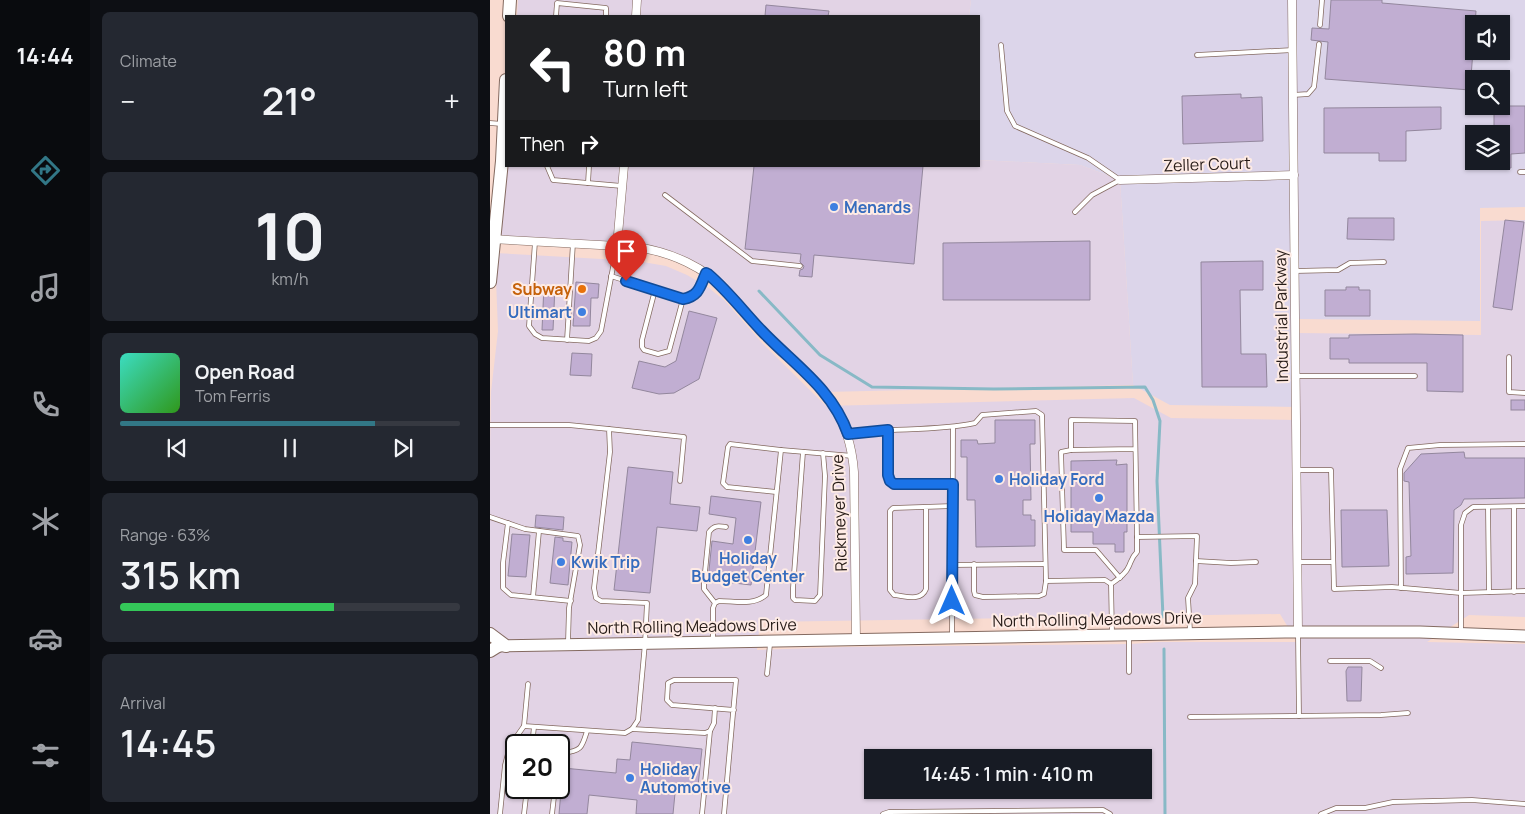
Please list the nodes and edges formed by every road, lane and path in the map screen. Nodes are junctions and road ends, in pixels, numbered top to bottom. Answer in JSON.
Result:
{"nodes":[{"id":1,"x":510,"y":0,"type":"edge"},
{"id":2,"x":637,"y":0,"type":"edge"},
{"id":3,"x":1292,"y":0,"type":"edge"},
{"id":4,"x":1322,"y":0,"type":"edge"},
{"id":5,"x":509,"y":15,"type":"edge"},
{"id":6,"x":556,"y":15,"type":"edge"},
{"id":7,"x":606,"y":15,"type":"edge"},
{"id":8,"x":636,"y":15,"type":"edge"},
{"id":9,"x":1320,"y":25,"type":"dead end"},
{"id":10,"x":1319,"y":44,"type":"dead end"},
{"id":11,"x":1000,"y":45,"type":"dead end"},
{"id":12,"x":1293,"y":50,"type":"junction"},
{"id":13,"x":1197,"y":55,"type":"dead end"},
{"id":14,"x":1293,"y":96,"type":"junction"},
{"id":15,"x":505,"y":102,"type":"edge"},
{"id":16,"x":490,"y":123,"type":"edge"},
{"id":17,"x":504,"y":124,"type":"junction"},
{"id":18,"x":547,"y":167,"type":"edge"},
{"id":19,"x":589,"y":167,"type":"edge"},
{"id":20,"x":624,"y":167,"type":"edge"},
{"id":21,"x":1294,"y":175,"type":"junction"},
{"id":22,"x":1120,"y":180,"type":"junction"},
{"id":23,"x":588,"y":183,"type":"junction"},
{"id":24,"x":622,"y":186,"type":"junction"},
{"id":25,"x":665,"y":195,"type":"dead end"},
{"id":26,"x":1075,"y":212,"type":"dead end"},
{"id":27,"x":492,"y":239,"type":"edge"},
{"id":28,"x":535,"y":242,"type":"junction"},
{"id":29,"x":573,"y":244,"type":"junction"},
{"id":30,"x":618,"y":246,"type":"junction"},
{"id":31,"x":1384,"y":262,"type":"dead end"},
{"id":32,"x":800,"y":266,"type":"dead end"},
{"id":33,"x":1294,"y":272,"type":"junction"},
{"id":34,"x":706,"y":273,"type":"junction"},
{"id":35,"x":612,"y":276,"type":"junction"},
{"id":36,"x":490,"y":282,"type":"edge"},
{"id":37,"x":654,"y":290,"type":"junction"},
{"id":38,"x":683,"y":299,"type":"junction"},
{"id":39,"x":567,"y":340,"type":"junction"},
{"id":40,"x":1509,"y":357,"type":"dead end"},
{"id":41,"x":1296,"y":376,"type":"junction"},
{"id":42,"x":1414,"y":376,"type":"dead end"},
{"id":43,"x":1525,"y":393,"type":"edge"},
{"id":44,"x":490,"y":425,"type":"edge"},
{"id":45,"x":953,"y":428,"type":"junction"},
{"id":46,"x":608,"y":429,"type":"junction"},
{"id":47,"x":888,"y":430,"type":"junction"},
{"id":48,"x":848,"y":434,"type":"junction"},
{"id":49,"x":1525,"y":444,"type":"edge"},
{"id":50,"x":1135,"y":449,"type":"junction"},
{"id":51,"x":782,"y":450,"type":"junction"},
{"id":52,"x":1071,"y":450,"type":"junction"},
{"id":53,"x":803,"y":452,"type":"junction"},
{"id":54,"x":823,"y":453,"type":"junction"},
{"id":55,"x":853,"y":456,"type":"junction"},
{"id":56,"x":1296,"y":470,"type":"junction"},
{"id":57,"x":680,"y":481,"type":"dead end"},
{"id":58,"x":953,"y":484,"type":"junction"},
{"id":59,"x":776,"y":492,"type":"junction"},
{"id":60,"x":953,"y":506,"type":"junction"},
{"id":61,"x":1525,"y":506,"type":"edge"},
{"id":62,"x":926,"y":507,"type":"junction"},
{"id":63,"x":1488,"y":507,"type":"junction"},
{"id":64,"x":1514,"y":507,"type":"junction"},
{"id":65,"x":490,"y":517,"type":"edge"},
{"id":66,"x":508,"y":523,"type":"junction"},
{"id":67,"x":726,"y":527,"type":"dead end"},
{"id":68,"x":539,"y":531,"type":"junction"},
{"id":69,"x":1136,"y":537,"type":"junction"},
{"id":70,"x":1196,"y":562,"type":"junction"},
{"id":71,"x":1256,"y":562,"type":"dead end"},
{"id":72,"x":1298,"y":562,"type":"junction"},
{"id":73,"x":1333,"y":562,"type":"junction"},
{"id":74,"x":974,"y":564,"type":"junction"},
{"id":75,"x":1045,"y":564,"type":"junction"},
{"id":76,"x":953,"y":565,"type":"junction"},
{"id":77,"x":1120,"y":578,"type":"junction"},
{"id":78,"x":1046,"y":581,"type":"junction"},
{"id":79,"x":1111,"y":584,"type":"junction"},
{"id":80,"x":1401,"y":588,"type":"junction"},
{"id":81,"x":1525,"y":591,"type":"edge"},
{"id":82,"x":1489,"y":592,"type":"junction"},
{"id":83,"x":1514,"y":592,"type":"junction"},
{"id":84,"x":1461,"y":593,"type":"junction"},
{"id":85,"x":533,"y":597,"type":"junction"},
{"id":86,"x":571,"y":601,"type":"junction"},
{"id":87,"x":714,"y":603,"type":"junction"},
{"id":88,"x":1298,"y":632,"type":"junction"},
{"id":89,"x":1460,"y":632,"type":"junction"},
{"id":90,"x":1190,"y":633,"type":"junction"},
{"id":91,"x":490,"y":634,"type":"edge"},
{"id":92,"x":1128,"y":635,"type":"junction"},
{"id":93,"x":1112,"y":636,"type":"junction"},
{"id":94,"x":1525,"y":636,"type":"edge"},
{"id":95,"x":952,"y":637,"type":"junction"},
{"id":96,"x":856,"y":639,"type":"junction"},
{"id":97,"x":770,"y":641,"type":"junction"},
{"id":98,"x":714,"y":642,"type":"junction"},
{"id":99,"x":645,"y":643,"type":"junction"},
{"id":100,"x":568,"y":645,"type":"junction"},
{"id":101,"x":496,"y":647,"type":"edge"},
{"id":102,"x":1330,"y":662,"type":"dead end"},
{"id":103,"x":1382,"y":668,"type":"dead end"},
{"id":104,"x":1129,"y":672,"type":"dead end"},
{"id":105,"x":767,"y":674,"type":"dead end"},
{"id":106,"x":528,"y":684,"type":"dead end"},
{"id":107,"x":715,"y":708,"type":"junction"},
{"id":108,"x":734,"y":710,"type":"junction"},
{"id":109,"x":1408,"y":713,"type":"dead end"},
{"id":110,"x":1299,"y":716,"type":"junction"},
{"id":111,"x":1190,"y":717,"type":"dead end"},
{"id":112,"x":524,"y":726,"type":"junction"},
{"id":113,"x":534,"y":727,"type":"junction"},
{"id":114,"x":632,"y":729,"type":"junction"},
{"id":115,"x":587,"y":731,"type":"junction"},
{"id":116,"x":710,"y":731,"type":"junction"},
{"id":117,"x":533,"y":734,"type":"edge"},
{"id":118,"x":570,"y":752,"type":"edge"},
{"id":119,"x":526,"y":799,"type":"edge"},
{"id":120,"x":554,"y":799,"type":"edge"},
{"id":121,"x":1525,"y":804,"type":"edge"},
{"id":122,"x":500,"y":814,"type":"edge"},
{"id":123,"x":524,"y":814,"type":"edge"},
{"id":124,"x":552,"y":814,"type":"edge"},
{"id":125,"x":702,"y":814,"type":"edge"},
{"id":126,"x":724,"y":814,"type":"edge"},
{"id":127,"x":883,"y":814,"type":"edge"},
{"id":128,"x":1110,"y":814,"type":"edge"},
{"id":129,"x":1321,"y":814,"type":"edge"}],
"edges":[{"from":1,"to":5,"type":"main road"},
{"from":2,"to":8,"type":"street"},
{"from":3,"to":12,"type":"street","name":"Industrial Parkway"},
{"from":4,"to":9,"type":"lane"},
{"from":6,"to":7,"type":"lane"},
{"from":10,"to":14,"type":"lane"},
{"from":11,"to":22,"type":"lane"},
{"from":12,"to":13,"type":"lane"},
{"from":12,"to":14,"type":"street","name":"Industrial Parkway"},
{"from":14,"to":21,"type":"street","name":"Industrial Parkway"},
{"from":15,"to":17,"type":"main road"},
{"from":16,"to":17,"type":"lane"},
{"from":17,"to":27,"type":"main road"},
{"from":18,"to":23,"type":"lane"},
{"from":19,"to":23,"type":"lane"},
{"from":20,"to":24,"type":"street"},
{"from":21,"to":22,"type":"street","name":"Zeller Court"},
{"from":21,"to":33,"type":"street","name":"Industrial Parkway"},
{"from":22,"to":26,"type":"lane"},
{"from":23,"to":24,"type":"lane"},
{"from":24,"to":30,"type":"street"},
{"from":25,"to":32,"type":"lane"},
{"from":27,"to":28,"type":"street","name":"Rickmeyer Drive"},
{"from":27,"to":36,"type":"main road"},
{"from":28,"to":29,"type":"street","name":"Rickmeyer Drive"},
{"from":28,"to":39,"type":"lane"},
{"from":29,"to":30,"type":"street","name":"Rickmeyer Drive"},
{"from":29,"to":39,"type":"lane"},
{"from":30,"to":34,"type":"street","name":"Rickmeyer Drive"},
{"from":30,"to":35,"type":"lane"},
{"from":31,"to":33,"type":"lane"},
{"from":33,"to":41,"type":"street","name":"Industrial Parkway"},
{"from":34,"to":38,"type":"lane"},
{"from":34,"to":48,"type":"street","name":"Rickmeyer Drive"},
{"from":35,"to":37,"type":"lane"},
{"from":35,"to":39,"type":"lane"},
{"from":37,"to":38,"type":"lane"},
{"from":37,"to":38,"type":"lane"},
{"from":40,"to":43,"type":"lane"},
{"from":41,"to":42,"type":"lane"},
{"from":41,"to":56,"type":"street","name":"Industrial Parkway"},
{"from":44,"to":46,"type":"lane"},
{"from":45,"to":47,"type":"lane"},
{"from":45,"to":58,"type":"lane"},
{"from":45,"to":75,"type":"lane"},
{"from":46,"to":57,"type":"lane"},
{"from":46,"to":99,"type":"lane"},
{"from":47,"to":48,"type":"lane"},
{"from":47,"to":58,"type":"lane"},
{"from":48,"to":55,"type":"street","name":"Rickmeyer Drive"},
{"from":49,"to":80,"type":"lane"},
{"from":50,"to":52,"type":"lane"},
{"from":50,"to":52,"type":"lane"},
{"from":50,"to":69,"type":"lane"},
{"from":51,"to":53,"type":"lane"},
{"from":51,"to":59,"type":"lane"},
{"from":51,"to":59,"type":"lane"},
{"from":52,"to":77,"type":"lane"},
{"from":53,"to":54,"type":"lane"},
{"from":53,"to":54,"type":"lane"},
{"from":54,"to":55,"type":"lane"},
{"from":55,"to":96,"type":"street","name":"Rickmeyer Drive"},
{"from":56,"to":72,"type":"street","name":"Industrial Parkway"},
{"from":56,"to":73,"type":"lane"},
{"from":58,"to":60,"type":"lane"},
{"from":59,"to":87,"type":"lane"},
{"from":60,"to":62,"type":"lane"},
{"from":60,"to":76,"type":"lane"},
{"from":61,"to":64,"type":"lane"},
{"from":62,"to":62,"type":"lane"},
{"from":63,"to":64,"type":"lane"},
{"from":63,"to":82,"type":"lane"},
{"from":63,"to":84,"type":"lane"},
{"from":64,"to":83,"type":"lane"},
{"from":65,"to":66,"type":"lane"},
{"from":66,"to":68,"type":"lane"},
{"from":66,"to":85,"type":"lane"},
{"from":67,"to":87,"type":"lane"},
{"from":68,"to":85,"type":"lane"},
{"from":68,"to":86,"type":"lane"},
{"from":69,"to":70,"type":"lane"},
{"from":69,"to":77,"type":"lane"},
{"from":70,"to":71,"type":"lane"},
{"from":70,"to":90,"type":"lane"},
{"from":72,"to":73,"type":"lane"},
{"from":72,"to":88,"type":"street","name":"Industrial Parkway"},
{"from":73,"to":80,"type":"lane"},
{"from":74,"to":75,"type":"lane"},
{"from":74,"to":76,"type":"lane"},
{"from":74,"to":78,"type":"lane"},
{"from":75,"to":78,"type":"lane"},
{"from":76,"to":95,"type":"lane"},
{"from":77,"to":79,"type":"lane"},
{"from":78,"to":79,"type":"lane"},
{"from":79,"to":93,"type":"lane"},
{"from":80,"to":84,"type":"lane"},
{"from":81,"to":83,"type":"lane"},
{"from":82,"to":83,"type":"lane"},
{"from":82,"to":84,"type":"lane"},
{"from":84,"to":89,"type":"lane"},
{"from":85,"to":86,"type":"lane"},
{"from":86,"to":100,"type":"lane"},
{"from":87,"to":98,"type":"lane"},
{"from":88,"to":89,"type":"main road","name":"North Rolling Meadows Drive"},
{"from":88,"to":90,"type":"main road","name":"North Rolling Meadows Drive"},
{"from":88,"to":110,"type":"lane"},
{"from":89,"to":94,"type":"main road","name":"North Rolling Meadows Drive"},
{"from":90,"to":92,"type":"main road","name":"North Rolling Meadows Drive"},
{"from":91,"to":101,"type":"main road"},
{"from":92,"to":93,"type":"main road","name":"North Rolling Meadows Drive"},
{"from":92,"to":104,"type":"lane"},
{"from":93,"to":95,"type":"main road","name":"North Rolling Meadows Drive"},
{"from":95,"to":96,"type":"main road","name":"North Rolling Meadows Drive"},
{"from":96,"to":97,"type":"main road","name":"North Rolling Meadows Drive"},
{"from":97,"to":98,"type":"main road","name":"North Rolling Meadows Drive"},
{"from":97,"to":105,"type":"lane"},
{"from":98,"to":99,"type":"main road","name":"North Rolling Meadows Drive"},
{"from":99,"to":100,"type":"main road","name":"North Rolling Meadows Drive"},
{"from":99,"to":114,"type":"lane"},
{"from":100,"to":101,"type":"main road","name":"North Rolling Meadows Drive"},
{"from":102,"to":103,"type":"lane"},
{"from":106,"to":112,"type":"lane"},
{"from":107,"to":108,"type":"lane"},
{"from":107,"to":108,"type":"lane"},
{"from":107,"to":116,"type":"lane"},
{"from":108,"to":126,"type":"lane"},
{"from":109,"to":110,"type":"lane"},
{"from":110,"to":111,"type":"lane"},
{"from":112,"to":113,"type":"lane"},
{"from":112,"to":122,"type":"lane"},
{"from":113,"to":115,"type":"lane"},
{"from":113,"to":117,"type":"lane"},
{"from":114,"to":115,"type":"lane"},
{"from":114,"to":116,"type":"lane"},
{"from":115,"to":118,"type":"lane"},
{"from":116,"to":125,"type":"lane"},
{"from":119,"to":123,"type":"lane"},
{"from":120,"to":124,"type":"lane"},
{"from":121,"to":129,"type":"lane"},
{"from":127,"to":128,"type":"lane"}]}
